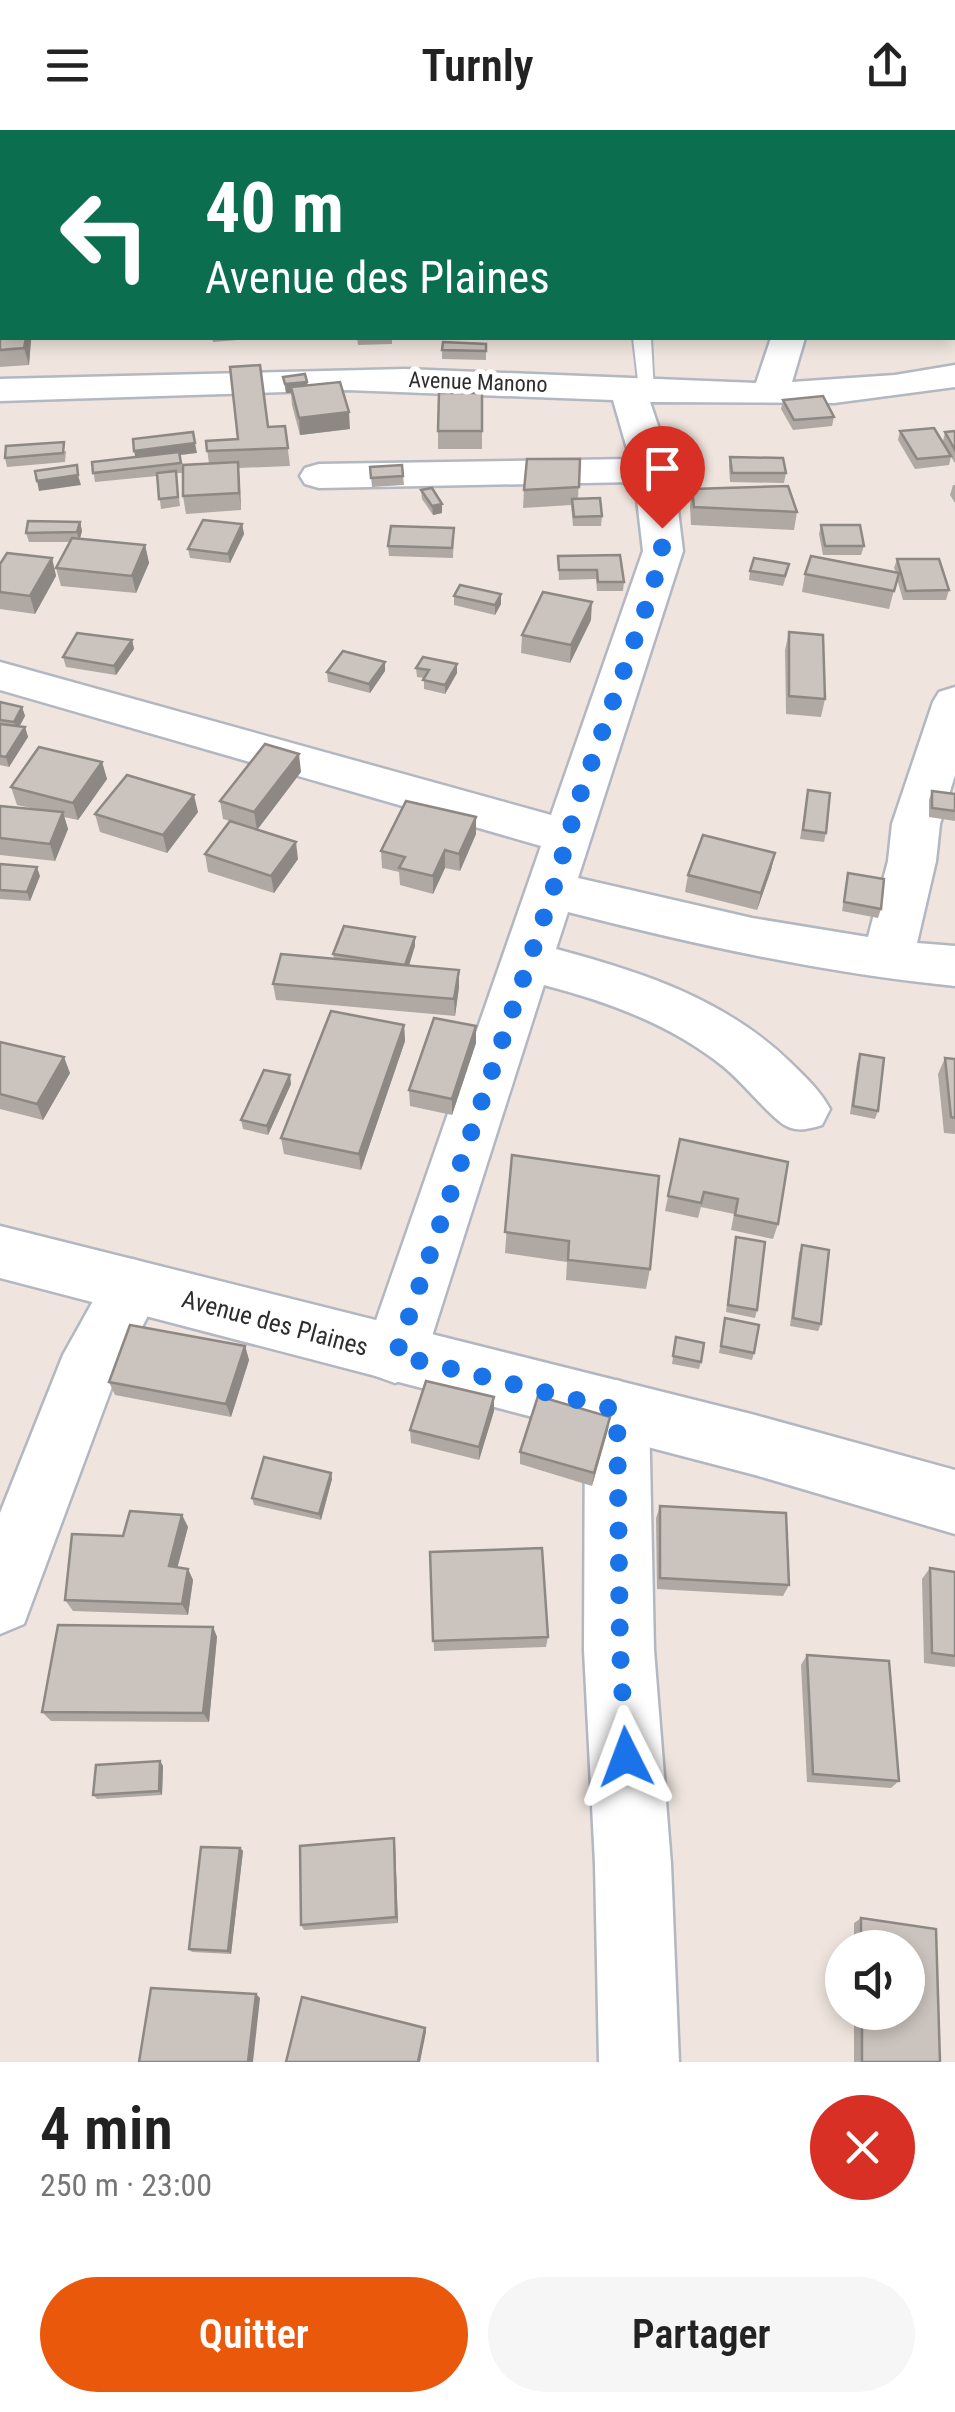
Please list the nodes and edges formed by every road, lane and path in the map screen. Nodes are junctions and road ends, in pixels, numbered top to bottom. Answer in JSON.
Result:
{"nodes":[{"id":1,"x":640,"y":340,"type":"edge"},
{"id":2,"x":787,"y":340,"type":"edge"},
{"id":3,"x":955,"y":376,"type":"edge"},
{"id":4,"x":607,"y":378,"type":"junction"},
{"id":5,"x":0,"y":390,"type":"edge"},
{"id":6,"x":771,"y":393,"type":"junction"},
{"id":7,"x":654,"y":470,"type":"junction"},
{"id":8,"x":319,"y":476,"type":"dead end"},
{"id":9,"x":0,"y":676,"type":"edge"},
{"id":10,"x":955,"y":702,"type":"edge"},
{"id":11,"x":566,"y":836,"type":"junction"},
{"id":12,"x":553,"y":890,"type":"junction"},
{"id":13,"x":528,"y":960,"type":"junction"},
{"id":14,"x":887,"y":961,"type":"junction"},
{"id":15,"x":955,"y":966,"type":"edge"},
{"id":16,"x":802,"y":1109,"type":"dead end"},
{"id":17,"x":0,"y":1252,"type":"edge"},
{"id":18,"x":133,"y":1286,"type":"junction"},
{"id":19,"x":396,"y":1355,"type":"junction"},
{"id":20,"x":617,"y":1410,"type":"junction"},
{"id":21,"x":955,"y":1502,"type":"edge"},
{"id":22,"x":0,"y":1600,"type":"edge"},
{"id":23,"x":639,"y":2062,"type":"edge"}],
"edges":[{"from":1,"to":4,"type":"lane"},
{"from":2,"to":6,"type":"street"},
{"from":3,"to":6,"type":"street","name":"Avenue Manono"},
{"from":4,"to":5,"type":"street","name":"Avenue Manono"},
{"from":4,"to":6,"type":"street","name":"Avenue Manono"},
{"from":4,"to":7,"type":"street"},
{"from":7,"to":8,"type":"street"},
{"from":7,"to":11,"type":"street"},
{"from":9,"to":11,"type":"street"},
{"from":10,"to":14,"type":"street"},
{"from":11,"to":12,"type":"street"},
{"from":12,"to":13,"type":"street"},
{"from":12,"to":14,"type":"street"},
{"from":13,"to":16,"type":"street"},
{"from":13,"to":19,"type":"street"},
{"from":14,"to":15,"type":"street"},
{"from":17,"to":18,"type":"street","name":"Avenue des Plaines"},
{"from":18,"to":19,"type":"street","name":"Avenue des Plaines"},
{"from":18,"to":22,"type":"street"},
{"from":19,"to":20,"type":"street","name":"Avenue des Plaines"},
{"from":20,"to":21,"type":"street","name":"Avenue des Plaines"},
{"from":20,"to":23,"type":"street"}]}
